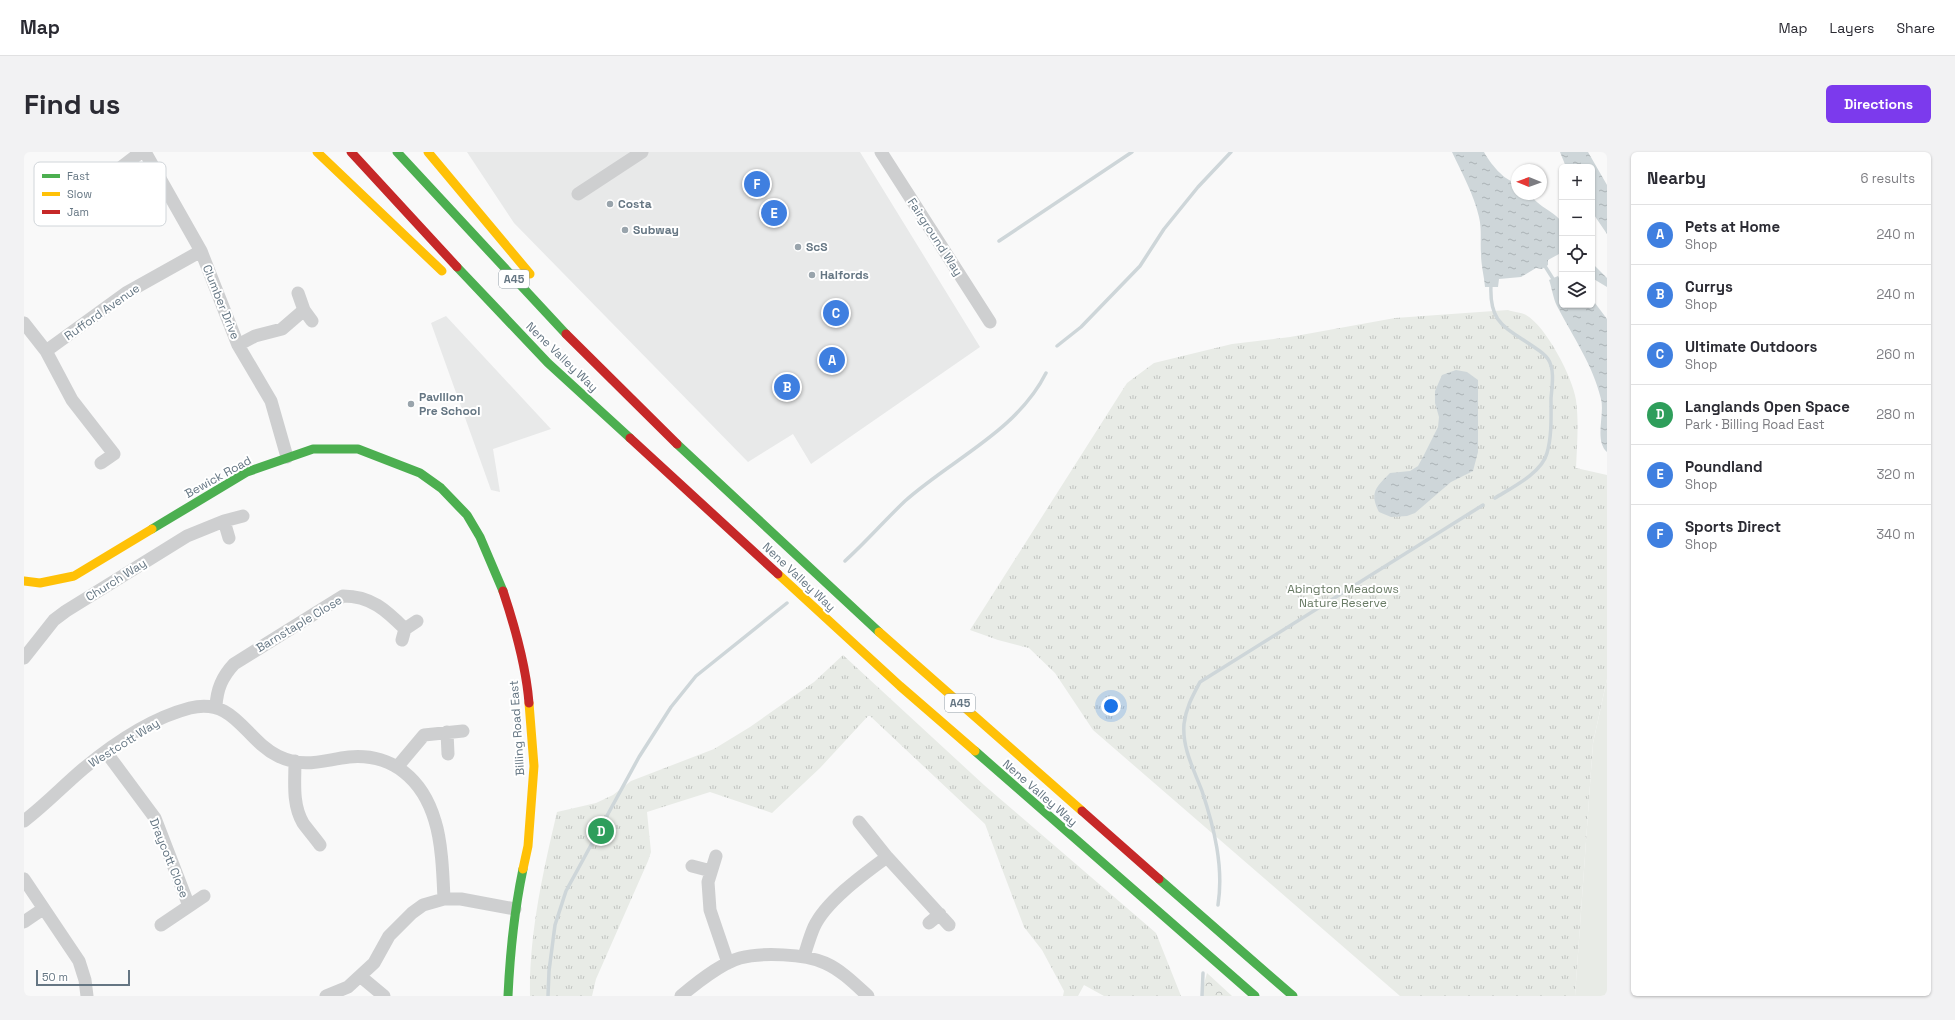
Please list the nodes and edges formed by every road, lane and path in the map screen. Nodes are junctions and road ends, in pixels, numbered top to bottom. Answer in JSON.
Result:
{"nodes":[{"id":1,"x":141,"y":152,"type":"edge"},
{"id":2,"x":145,"y":152,"type":"edge"},
{"id":3,"x":317,"y":152,"type":"edge"},
{"id":4,"x":351,"y":152,"type":"edge"},
{"id":5,"x":397,"y":152,"type":"edge"},
{"id":6,"x":428,"y":152,"type":"edge"},
{"id":7,"x":642,"y":152,"type":"edge"},
{"id":8,"x":881,"y":152,"type":"edge"},
{"id":9,"x":128,"y":162,"type":"edge"},
{"id":10,"x":151,"y":162,"type":"edge"},
{"id":11,"x":166,"y":189,"type":"edge"},
{"id":12,"x":578,"y":194,"type":"dead end"},
{"id":13,"x":201,"y":251,"type":"junction"},
{"id":14,"x":533,"y":279,"type":"dead end"},
{"id":15,"x":451,"y":280,"type":"dead end"},
{"id":16,"x":298,"y":293,"type":"dead end"},
{"id":17,"x":304,"y":310,"type":"junction"},
{"id":18,"x":491,"y":317,"type":"dead end"},
{"id":19,"x":312,"y":321,"type":"dead end"},
{"id":20,"x":990,"y":322,"type":"dead end"},
{"id":21,"x":24,"y":323,"type":"edge"},
{"id":22,"x":574,"y":328,"type":"dead end"},
{"id":23,"x":238,"y":345,"type":"junction"},
{"id":24,"x":46,"y":351,"type":"junction"},
{"id":25,"x":548,"y":363,"type":"junction"},
{"id":26,"x":634,"y":402,"type":"junction"},
{"id":27,"x":287,"y":458,"type":"junction"},
{"id":28,"x":101,"y":463,"type":"dead end"},
{"id":29,"x":451,"y":497,"type":"joint"},
{"id":30,"x":243,"y":516,"type":"dead end"},
{"id":31,"x":224,"y":521,"type":"junction"},
{"id":32,"x":229,"y":538,"type":"dead end"},
{"id":33,"x":24,"y":581,"type":"edge"},
{"id":34,"x":417,"y":621,"type":"dead end"},
{"id":35,"x":24,"y":658,"type":"edge"},
{"id":36,"x":216,"y":706,"type":"junction"},
{"id":37,"x":463,"y":731,"type":"dead end"},
{"id":38,"x":447,"y":732,"type":"junction"},
{"id":39,"x":106,"y":752,"type":"junction"},
{"id":40,"x":448,"y":754,"type":"dead end"},
{"id":41,"x":295,"y":761,"type":"junction"},
{"id":42,"x":398,"y":766,"type":"junction"},
{"id":43,"x":24,"y":821,"type":"edge"},
{"id":44,"x":859,"y":822,"type":"dead end"},
{"id":45,"x":320,"y":845,"type":"dead end"},
{"id":46,"x":716,"y":856,"type":"dead end"},
{"id":47,"x":887,"y":857,"type":"junction"},
{"id":48,"x":692,"y":866,"type":"dead end"},
{"id":49,"x":711,"y":871,"type":"junction"},
{"id":50,"x":24,"y":879,"type":"edge"},
{"id":51,"x":204,"y":896,"type":"dead end"},
{"id":52,"x":444,"y":899,"type":"junction"},
{"id":53,"x":189,"y":906,"type":"junction"},
{"id":54,"x":515,"y":909,"type":"junction"},
{"id":55,"x":43,"y":910,"type":"junction"},
{"id":56,"x":940,"y":914,"type":"junction"},
{"id":57,"x":24,"y":922,"type":"edge"},
{"id":58,"x":928,"y":923,"type":"dead end"},
{"id":59,"x":161,"y":925,"type":"dead end"},
{"id":60,"x":949,"y":925,"type":"dead end"},
{"id":61,"x":804,"y":956,"type":"junction"},
{"id":62,"x":728,"y":963,"type":"junction"},
{"id":63,"x":360,"y":976,"type":"junction"},
{"id":64,"x":87,"y":996,"type":"edge"},
{"id":65,"x":326,"y":996,"type":"edge"},
{"id":66,"x":384,"y":996,"type":"edge"},
{"id":67,"x":508,"y":996,"type":"edge"},
{"id":68,"x":681,"y":996,"type":"edge"},
{"id":69,"x":868,"y":996,"type":"edge"},
{"id":70,"x":1255,"y":996,"type":"edge"},
{"id":71,"x":1293,"y":996,"type":"edge"}],
"edges":[{"from":1,"to":9,"type":"street"},
{"from":2,"to":10,"type":"street","name":"Clumber Drive"},
{"from":3,"to":15,"type":"main road"},
{"from":4,"to":25,"type":"main road","name":"Nene Valley Way","number":"A45"},
{"from":5,"to":26,"type":"main road","name":"Nene Valley Way","number":"A45"},
{"from":6,"to":14,"type":"main road"},
{"from":7,"to":12,"type":"street"},
{"from":8,"to":20,"type":"street","name":"Fairground Way"},
{"from":11,"to":13,"type":"street","name":"Clumber Drive"},
{"from":13,"to":23,"type":"street","name":"Clumber Drive"},
{"from":13,"to":24,"type":"street","name":"Rufford Avenue"},
{"from":16,"to":17,"type":"street"},
{"from":17,"to":19,"type":"street"},
{"from":17,"to":23,"type":"street"},
{"from":18,"to":25,"type":"main road"},
{"from":21,"to":24,"type":"street"},
{"from":22,"to":26,"type":"main road"},
{"from":23,"to":27,"type":"street","name":"Clumber Drive"},
{"from":24,"to":28,"type":"street"},
{"from":25,"to":70,"type":"main road","name":"Nene Valley Way","number":"A45"},
{"from":26,"to":71,"type":"main road","name":"Nene Valley Way","number":"A45"},
{"from":27,"to":29,"type":"main road","name":"Bewick Road"},
{"from":27,"to":33,"type":"main road","name":"Bewick Road"},
{"from":29,"to":54,"type":"main road","name":"Billing Road East"},
{"from":30,"to":31,"type":"street","name":"Church Way"},
{"from":31,"to":32,"type":"street"},
{"from":31,"to":35,"type":"street","name":"Church Way"},
{"from":34,"to":36,"type":"street","name":"Barnstaple Close"},
{"from":36,"to":39,"type":"street","name":"Westcott Way"},
{"from":36,"to":41,"type":"street"},
{"from":37,"to":38,"type":"street"},
{"from":38,"to":40,"type":"street"},
{"from":38,"to":42,"type":"street"},
{"from":39,"to":43,"type":"street","name":"Westcott Way"},
{"from":39,"to":53,"type":"street","name":"Draycott Close"},
{"from":41,"to":42,"type":"street"},
{"from":41,"to":45,"type":"street"},
{"from":42,"to":52,"type":"street"},
{"from":44,"to":47,"type":"street"},
{"from":46,"to":49,"type":"street"},
{"from":47,"to":56,"type":"street"},
{"from":47,"to":61,"type":"street"},
{"from":48,"to":49,"type":"street"},
{"from":49,"to":62,"type":"street"},
{"from":50,"to":55,"type":"street"},
{"from":51,"to":53,"type":"street","name":"Draycott Close"},
{"from":52,"to":54,"type":"street"},
{"from":52,"to":63,"type":"street"},
{"from":53,"to":59,"type":"street","name":"Draycott Close"},
{"from":54,"to":67,"type":"main road","name":"Billing Road East"},
{"from":55,"to":57,"type":"street"},
{"from":55,"to":64,"type":"street"},
{"from":56,"to":58,"type":"street"},
{"from":56,"to":60,"type":"street"},
{"from":61,"to":62,"type":"street"},
{"from":61,"to":69,"type":"street"},
{"from":62,"to":68,"type":"street"},
{"from":63,"to":65,"type":"street"},
{"from":63,"to":66,"type":"street"}]}
